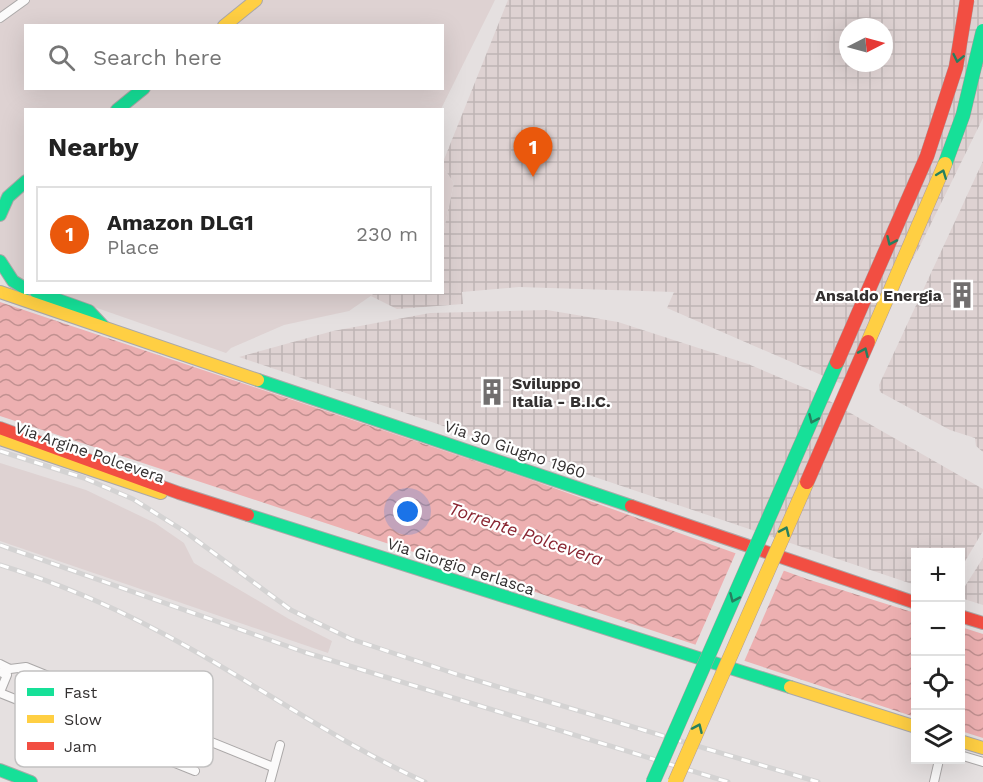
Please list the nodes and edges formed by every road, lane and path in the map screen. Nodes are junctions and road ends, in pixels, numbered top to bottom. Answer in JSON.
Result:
{"nodes":[{"id":1,"x":25,"y":0,"type":"edge"},
{"id":2,"x":256,"y":0,"type":"edge"},
{"id":3,"x":967,"y":0,"type":"edge"},
{"id":4,"x":0,"y":18,"type":"edge"},
{"id":5,"x":226,"y":24,"type":"edge"},
{"id":6,"x":983,"y":31,"type":"edge"},
{"id":7,"x":142,"y":90,"type":"edge"},
{"id":8,"x":119,"y":108,"type":"edge"},
{"id":9,"x":24,"y":182,"type":"edge"},
{"id":10,"x":4,"y":195,"type":"edge"},
{"id":11,"x":0,"y":215,"type":"edge"},
{"id":12,"x":0,"y":261,"type":"edge"},
{"id":13,"x":24,"y":288,"type":"edge"},
{"id":14,"x":0,"y":292,"type":"edge"},
{"id":15,"x":41,"y":294,"type":"edge"},
{"id":16,"x":104,"y":327,"type":"junction"},
{"id":17,"x":0,"y":428,"type":"edge"},
{"id":18,"x":0,"y":439,"type":"edge"},
{"id":19,"x":174,"y":495,"type":"junction"},
{"id":20,"x":912,"y":602,"type":"edge"},
{"id":21,"x":965,"y":618,"type":"edge"},
{"id":22,"x":983,"y":623,"type":"edge"},
{"id":23,"x":0,"y":664,"type":"edge"},
{"id":24,"x":36,"y":671,"type":"edge"},
{"id":25,"x":0,"y":672,"type":"edge"},
{"id":26,"x":0,"y":693,"type":"edge"},
{"id":27,"x":15,"y":699,"type":"edge"},
{"id":28,"x":911,"y":726,"type":"edge"},
{"id":29,"x":213,"y":743,"type":"edge"},
{"id":30,"x":965,"y":743,"type":"edge"},
{"id":31,"x":280,"y":744,"type":"dead end"},
{"id":32,"x":983,"y":748,"type":"edge"},
{"id":33,"x":965,"y":757,"type":"edge"},
{"id":34,"x":983,"y":762,"type":"edge"},
{"id":35,"x":938,"y":764,"type":"edge"},
{"id":36,"x":185,"y":767,"type":"edge"},
{"id":37,"x":273,"y":767,"type":"junction"},
{"id":38,"x":0,"y":770,"type":"edge"},
{"id":39,"x":195,"y":771,"type":"dead end"},
{"id":40,"x":31,"y":782,"type":"edge"},
{"id":41,"x":270,"y":782,"type":"edge"},
{"id":42,"x":653,"y":782,"type":"edge"},
{"id":43,"x":675,"y":782,"type":"edge"},
{"id":44,"x":934,"y":782,"type":"edge"}],
"edges":[{"from":1,"to":4,"type":"street"},
{"from":2,"to":5,"type":"main road"},
{"from":3,"to":42,"type":"main road","one_way":true,"bridge":true},
{"from":43,"to":6,"type":"main road","one_way":true,"bridge":true},
{"from":7,"to":8,"type":"main road"},
{"from":9,"to":10,"type":"main road"},
{"from":10,"to":11,"type":"main road"},
{"from":12,"to":13,"type":"main road"},
{"from":14,"to":16,"type":"main road","name":"Via 30 Giugno 1960"},
{"from":15,"to":16,"type":"main road","name":"Via 30 Giugno 1960"},
{"from":16,"to":20,"type":"main road","name":"Via 30 Giugno 1960"},
{"from":17,"to":19,"type":"main road","name":"Via Giorgio Perlasca"},
{"from":18,"to":19,"type":"main road","name":"Via Argine Polcevera"},
{"from":19,"to":28,"type":"main road","name":"Via Giorgio Perlasca"},
{"from":21,"to":22,"type":"main road"},
{"from":23,"to":24,"type":"street"},
{"from":25,"to":26,"type":"street"},
{"from":26,"to":27,"type":"street"},
{"from":29,"to":37,"type":"street"},
{"from":30,"to":32,"type":"main road"},
{"from":31,"to":37,"type":"street"},
{"from":33,"to":34,"type":"street"},
{"from":35,"to":44,"type":"street"},
{"from":36,"to":39,"type":"street"},
{"from":37,"to":41,"type":"street"},
{"from":38,"to":40,"type":"main road"}]}
